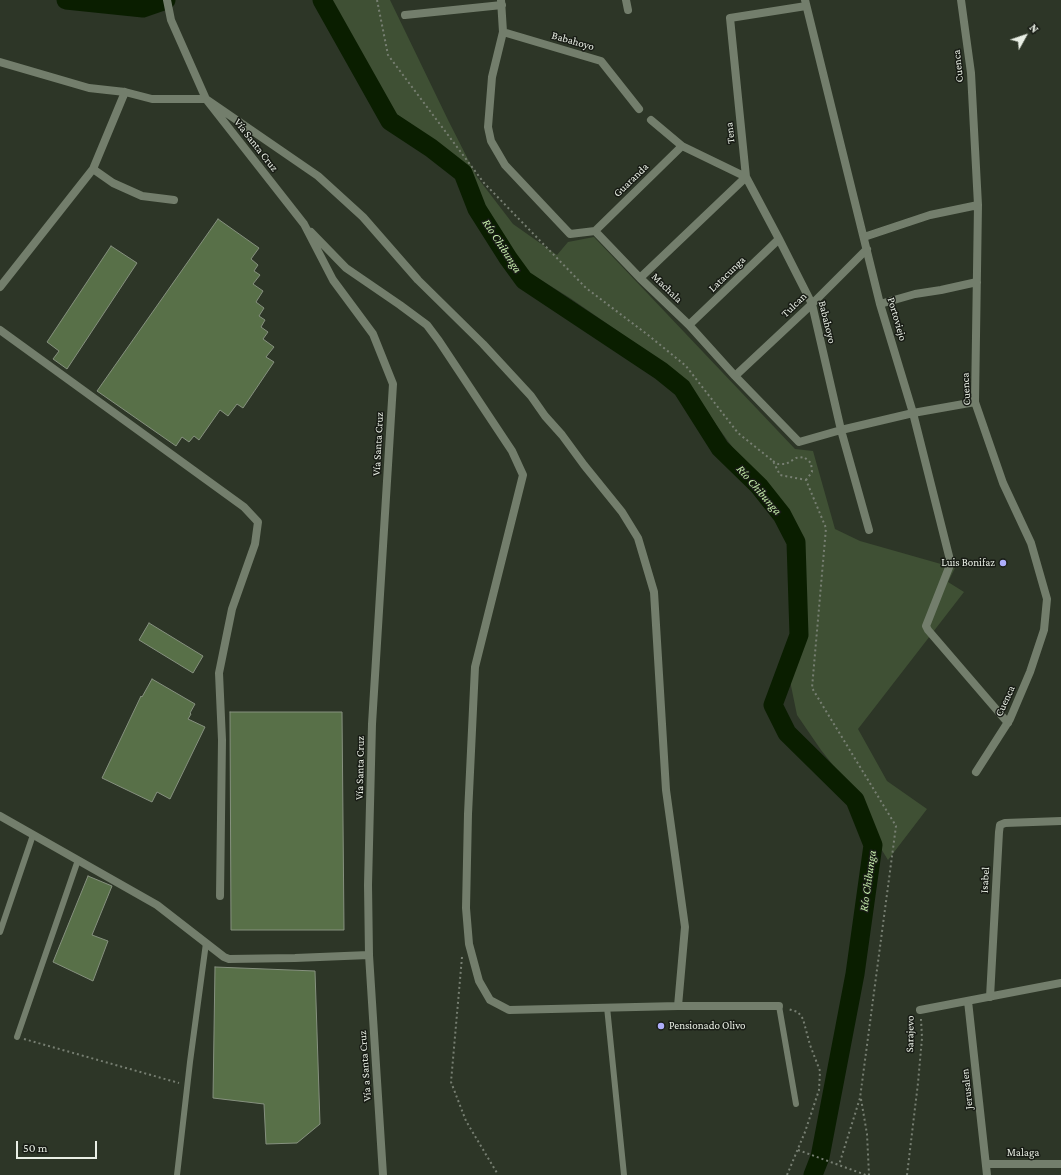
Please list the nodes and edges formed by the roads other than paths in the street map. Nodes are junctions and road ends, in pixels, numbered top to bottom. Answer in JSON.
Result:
{"nodes":[{"id":1,"x":167,"y":0,"type":"edge"},
{"id":2,"x":626,"y":0,"type":"edge"},
{"id":3,"x":961,"y":0,"type":"edge"},
{"id":4,"x":502,"y":3,"type":"edge"},
{"id":5,"x":806,"y":3,"type":"edge"},
{"id":6,"x":628,"y":10,"type":"dead end"},
{"id":7,"x":405,"y":15,"type":"dead end"},
{"id":8,"x":504,"y":32,"type":"junction"},
{"id":9,"x":0,"y":62,"type":"edge"},
{"id":10,"x":125,"y":92,"type":"junction"},
{"id":11,"x":206,"y":99,"type":"junction"},
{"id":12,"x":639,"y":109,"type":"dead end"},
{"id":13,"x":651,"y":120,"type":"dead end"},
{"id":14,"x":682,"y":146,"type":"junction"},
{"id":15,"x":93,"y":169,"type":"junction"},
{"id":16,"x":746,"y":177,"type":"junction"},
{"id":17,"x":174,"y":200,"type":"dead end"},
{"id":18,"x":978,"y":205,"type":"junction"},
{"id":19,"x":304,"y":224,"type":"junction"},
{"id":20,"x":595,"y":231,"type":"junction"},
{"id":21,"x":864,"y":237,"type":"junction"},
{"id":22,"x":779,"y":239,"type":"junction"},
{"id":23,"x":867,"y":249,"type":"junction"},
{"id":24,"x":640,"y":278,"type":"junction"},
{"id":25,"x":977,"y":282,"type":"junction"},
{"id":26,"x":0,"y":287,"type":"edge"},
{"id":27,"x":812,"y":304,"type":"junction"},
{"id":28,"x":880,"y":304,"type":"junction"},
{"id":29,"x":689,"y":325,"type":"junction"},
{"id":30,"x":0,"y":330,"type":"edge"},
{"id":31,"x":735,"y":376,"type":"junction"},
{"id":32,"x":975,"y":402,"type":"junction"},
{"id":33,"x":913,"y":413,"type":"junction"},
{"id":34,"x":842,"y":430,"type":"junction"},
{"id":35,"x":869,"y":530,"type":"dead end"},
{"id":36,"x":1008,"y":723,"type":"junction"},
{"id":37,"x":976,"y":772,"type":"dead end"},
{"id":38,"x":0,"y":816,"type":"edge"},
{"id":39,"x":1061,"y":821,"type":"edge"},
{"id":40,"x":33,"y":835,"type":"junction"},
{"id":41,"x":78,"y":860,"type":"junction"},
{"id":42,"x":220,"y":896,"type":"dead end"},
{"id":43,"x":0,"y":932,"type":"edge"},
{"id":44,"x":206,"y":943,"type":"junction"},
{"id":45,"x":369,"y":955,"type":"junction"},
{"id":46,"x":1061,"y":983,"type":"edge"},
{"id":47,"x":990,"y":997,"type":"junction"},
{"id":48,"x":968,"y":1001,"type":"junction"},
{"id":49,"x":678,"y":1006,"type":"junction"},
{"id":50,"x":779,"y":1006,"type":"joint"},
{"id":51,"x":607,"y":1007,"type":"junction"},
{"id":52,"x":920,"y":1010,"type":"road end"},
{"id":53,"x":17,"y":1037,"type":"road end"},
{"id":54,"x":796,"y":1104,"type":"dead end"},
{"id":55,"x":986,"y":1164,"type":"junction"},
{"id":56,"x":1061,"y":1164,"type":"edge"},
{"id":57,"x":177,"y":1175,"type":"edge"},
{"id":58,"x":383,"y":1175,"type":"edge"},
{"id":59,"x":624,"y":1175,"type":"edge"},
{"id":60,"x":987,"y":1175,"type":"edge"}],
"edges":[{"from":1,"to":11,"type":"street","name":"Vía Santa Cruz"},
{"from":2,"to":6,"type":"street"},
{"from":3,"to":18,"type":"street","name":"Cuenca"},
{"from":4,"to":7,"type":"street"},
{"from":4,"to":8,"type":"street"},
{"from":5,"to":16,"type":"street","name":"Tena"},
{"from":5,"to":21,"type":"street","name":"Portoviejo"},
{"from":8,"to":12,"type":"street","name":"Babahoyo"},
{"from":8,"to":20,"type":"street"},
{"from":9,"to":10,"type":"street"},
{"from":10,"to":11,"type":"street"},
{"from":10,"to":15,"type":"street"},
{"from":11,"to":19,"type":"street","name":"Vía Santa Cruz"},
{"from":11,"to":49,"type":"street"},
{"from":13,"to":14,"type":"street"},
{"from":14,"to":16,"type":"street"},
{"from":14,"to":20,"type":"street","name":"Guaranda"},
{"from":15,"to":17,"type":"street"},
{"from":15,"to":26,"type":"street"},
{"from":16,"to":22,"type":"street","name":"Babahoyo"},
{"from":16,"to":24,"type":"street"},
{"from":18,"to":21,"type":"street"},
{"from":18,"to":25,"type":"street","name":"Cuenca"},
{"from":19,"to":45,"type":"street","name":"Vía Santa Cruz"},
{"from":19,"to":51,"type":"street"},
{"from":20,"to":24,"type":"street","name":"Machala"},
{"from":21,"to":23,"type":"street","name":"Portoviejo"},
{"from":22,"to":27,"type":"street","name":"Babahoyo"},
{"from":22,"to":29,"type":"street","name":"Latacunga"},
{"from":23,"to":27,"type":"street","name":"Tulcan"},
{"from":23,"to":28,"type":"street","name":"Portoviejo"},
{"from":24,"to":29,"type":"street","name":"Machala"},
{"from":25,"to":28,"type":"street"},
{"from":25,"to":32,"type":"street","name":"Cuenca"},
{"from":27,"to":31,"type":"street","name":"Tulcan"},
{"from":27,"to":34,"type":"street","name":"Babahoyo"},
{"from":28,"to":33,"type":"street","name":"Portoviejo"},
{"from":29,"to":31,"type":"street","name":"Machala"},
{"from":30,"to":42,"type":"street"},
{"from":31,"to":34,"type":"street","name":"Machala"},
{"from":32,"to":33,"type":"street","name":"Machala"},
{"from":32,"to":36,"type":"street","name":"Cuenca"},
{"from":33,"to":34,"type":"street","name":"Machala"},
{"from":33,"to":36,"type":"street","name":"Portoviejo"},
{"from":34,"to":35,"type":"street","name":"Babahoyo"},
{"from":36,"to":37,"type":"street","name":"Cuenca"},
{"from":38,"to":40,"type":"street"},
{"from":39,"to":47,"type":"street","name":"Isabel"},
{"from":40,"to":41,"type":"street"},
{"from":40,"to":43,"type":"lane"},
{"from":41,"to":44,"type":"street"},
{"from":41,"to":53,"type":"lane"},
{"from":44,"to":45,"type":"street"},
{"from":44,"to":57,"type":"lane"},
{"from":45,"to":58,"type":"street","name":"Vía a Santa Cruz"},
{"from":46,"to":47,"type":"street","name":"Sarajevo"},
{"from":47,"to":48,"type":"street","name":"Sarajevo"},
{"from":48,"to":52,"type":"street","name":"Sarajevo"},
{"from":48,"to":55,"type":"street","name":"Jerusalen"},
{"from":49,"to":50,"type":"street"},
{"from":49,"to":51,"type":"street"},
{"from":50,"to":54,"type":"lane"},
{"from":51,"to":59,"type":"lane"},
{"from":55,"to":56,"type":"street","name":"Malaga"},
{"from":55,"to":60,"type":"street","name":"Jerusalen"}]}
